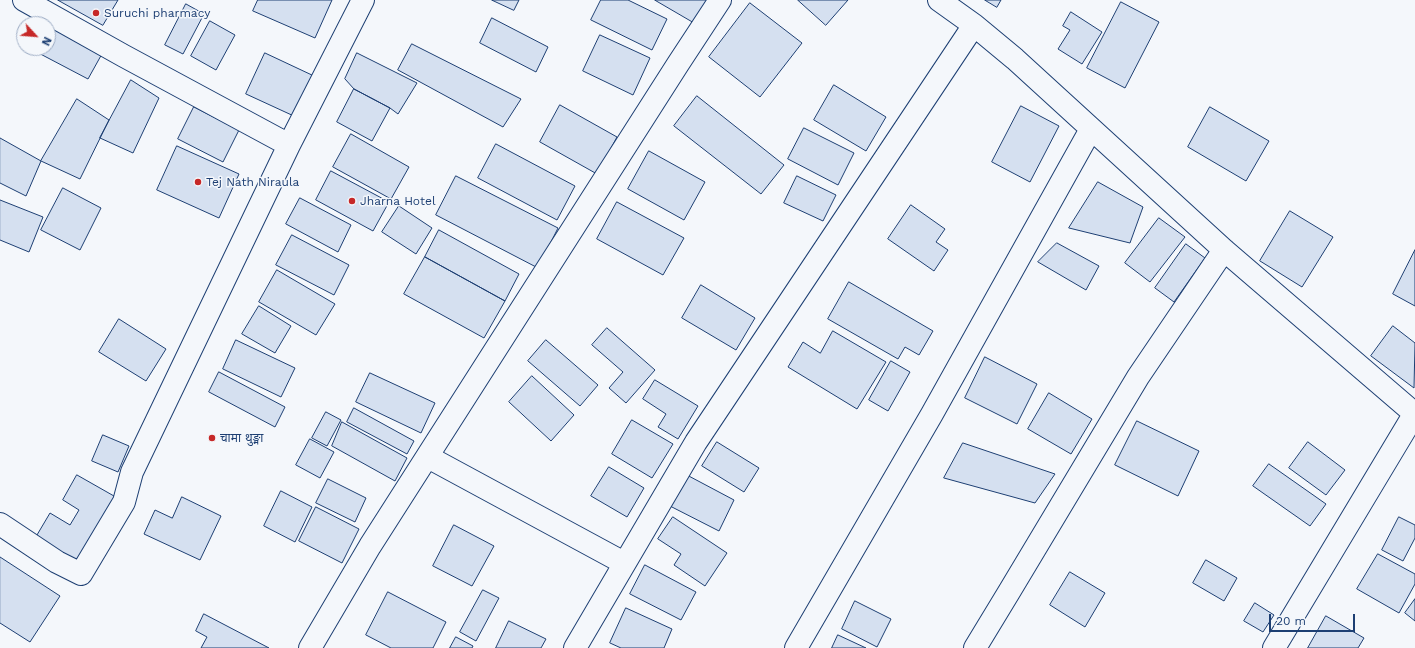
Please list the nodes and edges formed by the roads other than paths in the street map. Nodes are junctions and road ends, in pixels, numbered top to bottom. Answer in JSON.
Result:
{"nodes":[{"id":1,"x":24,"y":0,"type":"edge"},
{"id":2,"x":363,"y":0,"type":"edge"},
{"id":3,"x":720,"y":0,"type":"edge"},
{"id":4,"x":939,"y":0,"type":"edge"},
{"id":5,"x":974,"y":25,"type":"junction"},
{"id":6,"x":1091,"y":129,"type":"junction"},
{"id":7,"x":289,"y":145,"type":"junction"},
{"id":8,"x":1224,"y":250,"type":"junction"},
{"id":9,"x":1415,"y":414,"type":"edge"},
{"id":10,"x":428,"y":457,"type":"junction"},
{"id":11,"x":0,"y":524,"type":"edge"},
{"id":12,"x":624,"y":563,"type":"junction"},
{"id":13,"x":310,"y":648,"type":"edge"},
{"id":14,"x":575,"y":648,"type":"edge"},
{"id":15,"x":796,"y":648,"type":"edge"},
{"id":16,"x":974,"y":648,"type":"edge"},
{"id":17,"x":1274,"y":648,"type":"edge"}],
"edges":[{"from":1,"to":7,"type":"street"},
{"from":2,"to":7,"type":"street"},
{"from":3,"to":10,"type":"street"},
{"from":4,"to":5,"type":"street"},
{"from":5,"to":6,"type":"street"},
{"from":5,"to":12,"type":"street"},
{"from":6,"to":8,"type":"street"},
{"from":6,"to":15,"type":"street"},
{"from":7,"to":11,"type":"street"},
{"from":8,"to":9,"type":"street"},
{"from":8,"to":16,"type":"street"},
{"from":9,"to":17,"type":"street"},
{"from":10,"to":12,"type":"street"},
{"from":10,"to":13,"type":"street"},
{"from":12,"to":14,"type":"street"}]}
